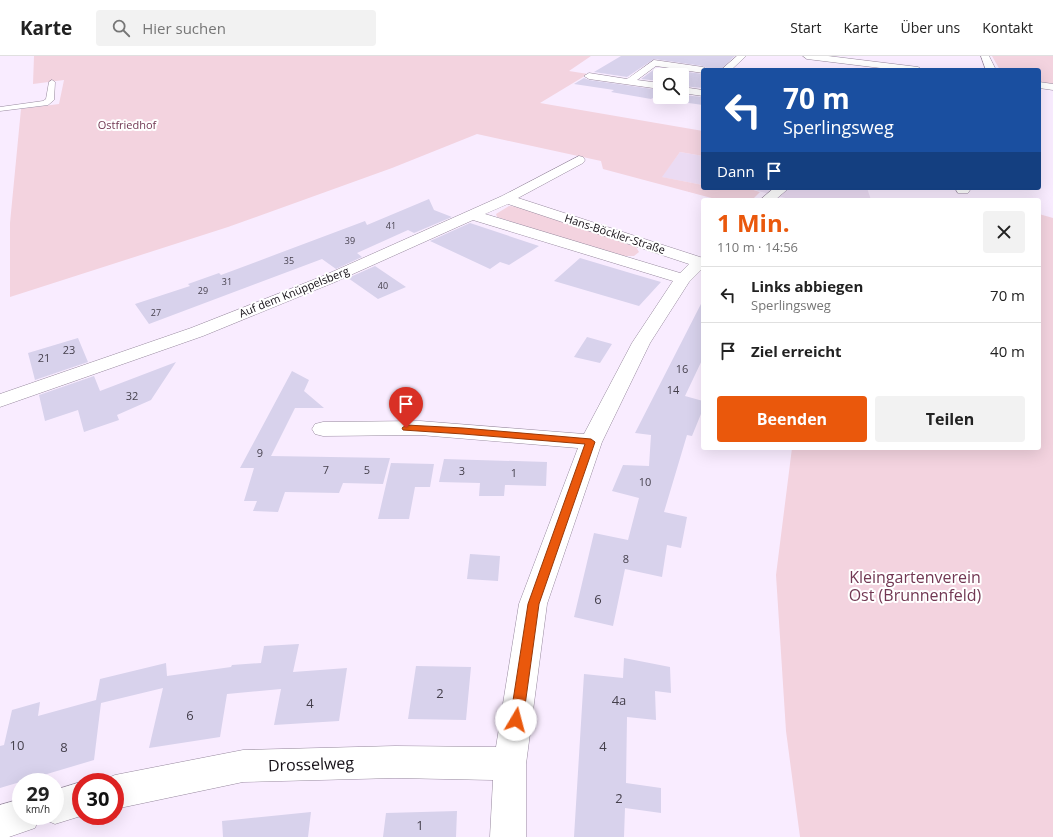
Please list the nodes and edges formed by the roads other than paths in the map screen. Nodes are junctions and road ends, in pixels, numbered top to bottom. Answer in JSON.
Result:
{"nodes":[{"id":1,"x":663,"y":56,"type":"edge"},
{"id":2,"x":742,"y":56,"type":"edge"},
{"id":3,"x":807,"y":56,"type":"edge"},
{"id":4,"x":985,"y":56,"type":"edge"},
{"id":5,"x":654,"y":63,"type":"junction"},
{"id":6,"x":728,"y":68,"type":"edge"},
{"id":7,"x":902,"y":68,"type":"edge"},
{"id":8,"x":990,"y":68,"type":"edge"},
{"id":9,"x":701,"y":70,"type":"edge"},
{"id":10,"x":589,"y":76,"type":"dead end"},
{"id":11,"x":52,"y":82,"type":"dead end"},
{"id":12,"x":629,"y":82,"type":"junction"},
{"id":13,"x":653,"y":85,"type":"edge"},
{"id":14,"x":1041,"y":85,"type":"edge"},
{"id":15,"x":1053,"y":87,"type":"edge"},
{"id":16,"x":689,"y":91,"type":"edge"},
{"id":17,"x":701,"y":92,"type":"edge"},
{"id":18,"x":0,"y":109,"type":"edge"},
{"id":19,"x":579,"y":160,"type":"dead end"},
{"id":20,"x":780,"y":190,"type":"edge"},
{"id":21,"x":770,"y":198,"type":"edge"},
{"id":22,"x":507,"y":199,"type":"junction"},
{"id":23,"x":473,"y":215,"type":"junction"},
{"id":24,"x":695,"y":266,"type":"edge"},
{"id":25,"x":0,"y":401,"type":"edge"},
{"id":26,"x":323,"y":429,"type":"dead end"},
{"id":27,"x":591,"y":442,"type":"junction"},
{"id":28,"x":510,"y":764,"type":"junction"},
{"id":29,"x":124,"y":790,"type":"edge"},
{"id":30,"x":12,"y":819,"type":"edge"},
{"id":31,"x":0,"y":822,"type":"edge"},
{"id":32,"x":508,"y":837,"type":"edge"}],
"edges":[{"from":1,"to":5,"type":"street"},
{"from":2,"to":6,"type":"street"},
{"from":3,"to":7,"type":"street"},
{"from":4,"to":8,"type":"street"},
{"from":5,"to":9,"type":"street"},
{"from":5,"to":12,"type":"street"},
{"from":10,"to":12,"type":"street"},
{"from":11,"to":18,"type":"lane"},
{"from":12,"to":13,"type":"street"},
{"from":14,"to":15,"type":"street"},
{"from":16,"to":17,"type":"street"},
{"from":19,"to":22,"type":"street","name":"Auf dem Knüppelsberg"},
{"from":20,"to":21,"type":"street"},
{"from":22,"to":23,"type":"street","name":"Auf dem Knüppelsberg"},
{"from":22,"to":24,"type":"street","name":"Hans-Böckler-Straße"},
{"from":23,"to":24,"type":"street","name":"Hans-Böckler-Straße"},
{"from":23,"to":25,"type":"street","name":"Auf dem Knüppelsberg"},
{"from":24,"to":27,"type":"street"},
{"from":26,"to":27,"type":"street"},
{"from":27,"to":28,"type":"street"},
{"from":28,"to":29,"type":"street","name":"Drosselweg"},
{"from":28,"to":32,"type":"street"},
{"from":30,"to":31,"type":"street"}]}
